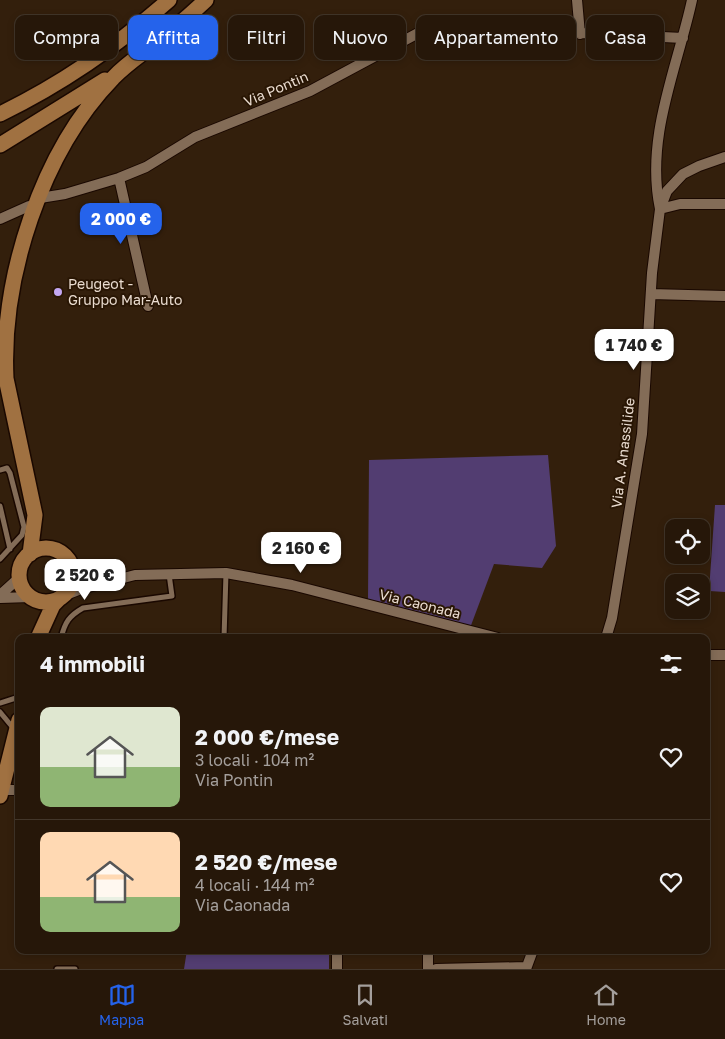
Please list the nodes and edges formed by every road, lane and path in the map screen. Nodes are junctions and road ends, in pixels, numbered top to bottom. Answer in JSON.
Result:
{"nodes":[{"id":1,"x":169,"y":0,"type":"edge"},
{"id":2,"x":206,"y":0,"type":"edge"},
{"id":3,"x":577,"y":0,"type":"edge"},
{"id":4,"x":692,"y":0,"type":"edge"},
{"id":5,"x":580,"y":34,"type":"junction"},
{"id":6,"x":682,"y":38,"type":"junction"},
{"id":7,"x":119,"y":71,"type":"junction"},
{"id":8,"x":0,"y":114,"type":"edge"},
{"id":9,"x":0,"y":145,"type":"edge"},
{"id":10,"x":725,"y":157,"type":"edge"},
{"id":11,"x":119,"y":178,"type":"junction"},
{"id":12,"x":38,"y":202,"type":"junction"},
{"id":13,"x":725,"y":204,"type":"edge"},
{"id":14,"x":660,"y":209,"type":"junction"},
{"id":15,"x":0,"y":219,"type":"edge"},
{"id":16,"x":651,"y":294,"type":"junction"},
{"id":17,"x":725,"y":296,"type":"edge"},
{"id":18,"x":148,"y":306,"type":"dead end"},
{"id":19,"x":0,"y":351,"type":"edge"},
{"id":20,"x":6,"y":379,"type":"junction"},
{"id":21,"x":0,"y":470,"type":"edge"},
{"id":22,"x":0,"y":506,"type":"edge"},
{"id":23,"x":35,"y":516,"type":"junction"},
{"id":24,"x":10,"y":549,"type":"junction"},
{"id":25,"x":55,"y":549,"type":"junction"},
{"id":26,"x":30,"y":554,"type":"junction"},
{"id":27,"x":0,"y":559,"type":"edge"},
{"id":28,"x":72,"y":568,"type":"junction"},
{"id":29,"x":226,"y":573,"type":"junction"},
{"id":30,"x":169,"y":574,"type":"junction"},
{"id":31,"x":20,"y":577,"type":"junction"},
{"id":32,"x":100,"y":584,"type":"junction"},
{"id":33,"x":0,"y":597,"type":"edge"},
{"id":34,"x":62,"y":597,"type":"junction"},
{"id":35,"x":33,"y":598,"type":"junction"},
{"id":36,"x":39,"y":634,"type":"edge"},
{"id":37,"x":40,"y":634,"type":"edge"},
{"id":38,"x":62,"y":634,"type":"edge"},
{"id":39,"x":224,"y":634,"type":"edge"},
{"id":40,"x":466,"y":634,"type":"edge"},
{"id":41,"x":607,"y":634,"type":"edge"},
{"id":42,"x":710,"y":655,"type":"edge"},
{"id":43,"x":725,"y":655,"type":"edge"},
{"id":44,"x":15,"y":699,"type":"edge"},
{"id":45,"x":0,"y":703,"type":"edge"},
{"id":46,"x":0,"y":712,"type":"edge"},
{"id":47,"x":15,"y":724,"type":"edge"},
{"id":48,"x":15,"y":734,"type":"edge"},
{"id":49,"x":15,"y":791,"type":"edge"},
{"id":50,"x":1,"y":793,"type":"edge"},
{"id":51,"x":337,"y":954,"type":"edge"},
{"id":52,"x":428,"y":954,"type":"edge"},
{"id":53,"x":531,"y":954,"type":"edge"},
{"id":54,"x":526,"y":968,"type":"edge"},
{"id":55,"x":57,"y":969,"type":"edge"},
{"id":56,"x":75,"y":969,"type":"edge"},
{"id":57,"x":337,"y":969,"type":"edge"},
{"id":58,"x":428,"y":969,"type":"edge"},
{"id":59,"x":436,"y":969,"type":"edge"}],
"edges":[{"from":1,"to":8,"type":"main road"},
{"from":2,"to":7,"type":"main road"},
{"from":3,"to":5,"type":"street"},
{"from":4,"to":6,"type":"street"},
{"from":5,"to":6,"type":"street","name":"Via Pontin"},
{"from":5,"to":11,"type":"street","name":"Via Pontin"},
{"from":6,"to":14,"type":"street"},
{"from":7,"to":9,"type":"main road"},
{"from":7,"to":12,"type":"main road"},
{"from":10,"to":14,"type":"street","name":"Via A. Anassilide"},
{"from":11,"to":12,"type":"street","name":"Via Pontin"},
{"from":11,"to":18,"type":"street"},
{"from":12,"to":15,"type":"street","name":"Via Pontin"},
{"from":12,"to":20,"type":"main road"},
{"from":13,"to":14,"type":"street"},
{"from":14,"to":16,"type":"street","name":"Via A. Anassilide"},
{"from":16,"to":17,"type":"street"},
{"from":16,"to":41,"type":"street","name":"Via A. Anassilide"},
{"from":19,"to":20,"type":"main road"},
{"from":20,"to":23,"type":"main road"},
{"from":21,"to":24,"type":"lane"},
{"from":22,"to":24,"type":"lane"},
{"from":23,"to":25,"type":"main road"},
{"from":23,"to":26,"type":"main road"},
{"from":24,"to":27,"type":"lane"},
{"from":25,"to":26,"type":"main road"},
{"from":25,"to":28,"type":"main road"},
{"from":26,"to":31,"type":"main road"},
{"from":28,"to":32,"type":"street"},
{"from":28,"to":34,"type":"main road"},
{"from":29,"to":30,"type":"street","name":"Via Caonada"},
{"from":29,"to":39,"type":"lane"},
{"from":29,"to":40,"type":"street","name":"Via Caonada"},
{"from":30,"to":32,"type":"street","name":"Via Caonada"},
{"from":30,"to":38,"type":"lane"},
{"from":31,"to":33,"type":"street"},
{"from":31,"to":35,"type":"main road"},
{"from":32,"to":34,"type":"street","name":"Via Caonada"},
{"from":33,"to":35,"type":"street"},
{"from":34,"to":35,"type":"main road"},
{"from":34,"to":37,"type":"main road"},
{"from":35,"to":36,"type":"main road"},
{"from":42,"to":43,"type":"street"},
{"from":44,"to":45,"type":"lane"},
{"from":46,"to":47,"type":"lane"},
{"from":48,"to":50,"type":"main road"},
{"from":49,"to":50,"type":"street"},
{"from":51,"to":57,"type":"street"},
{"from":52,"to":58,"type":"street"},
{"from":53,"to":54,"type":"street"},
{"from":54,"to":59,"type":"street"},
{"from":55,"to":56,"type":"lane"}]}
